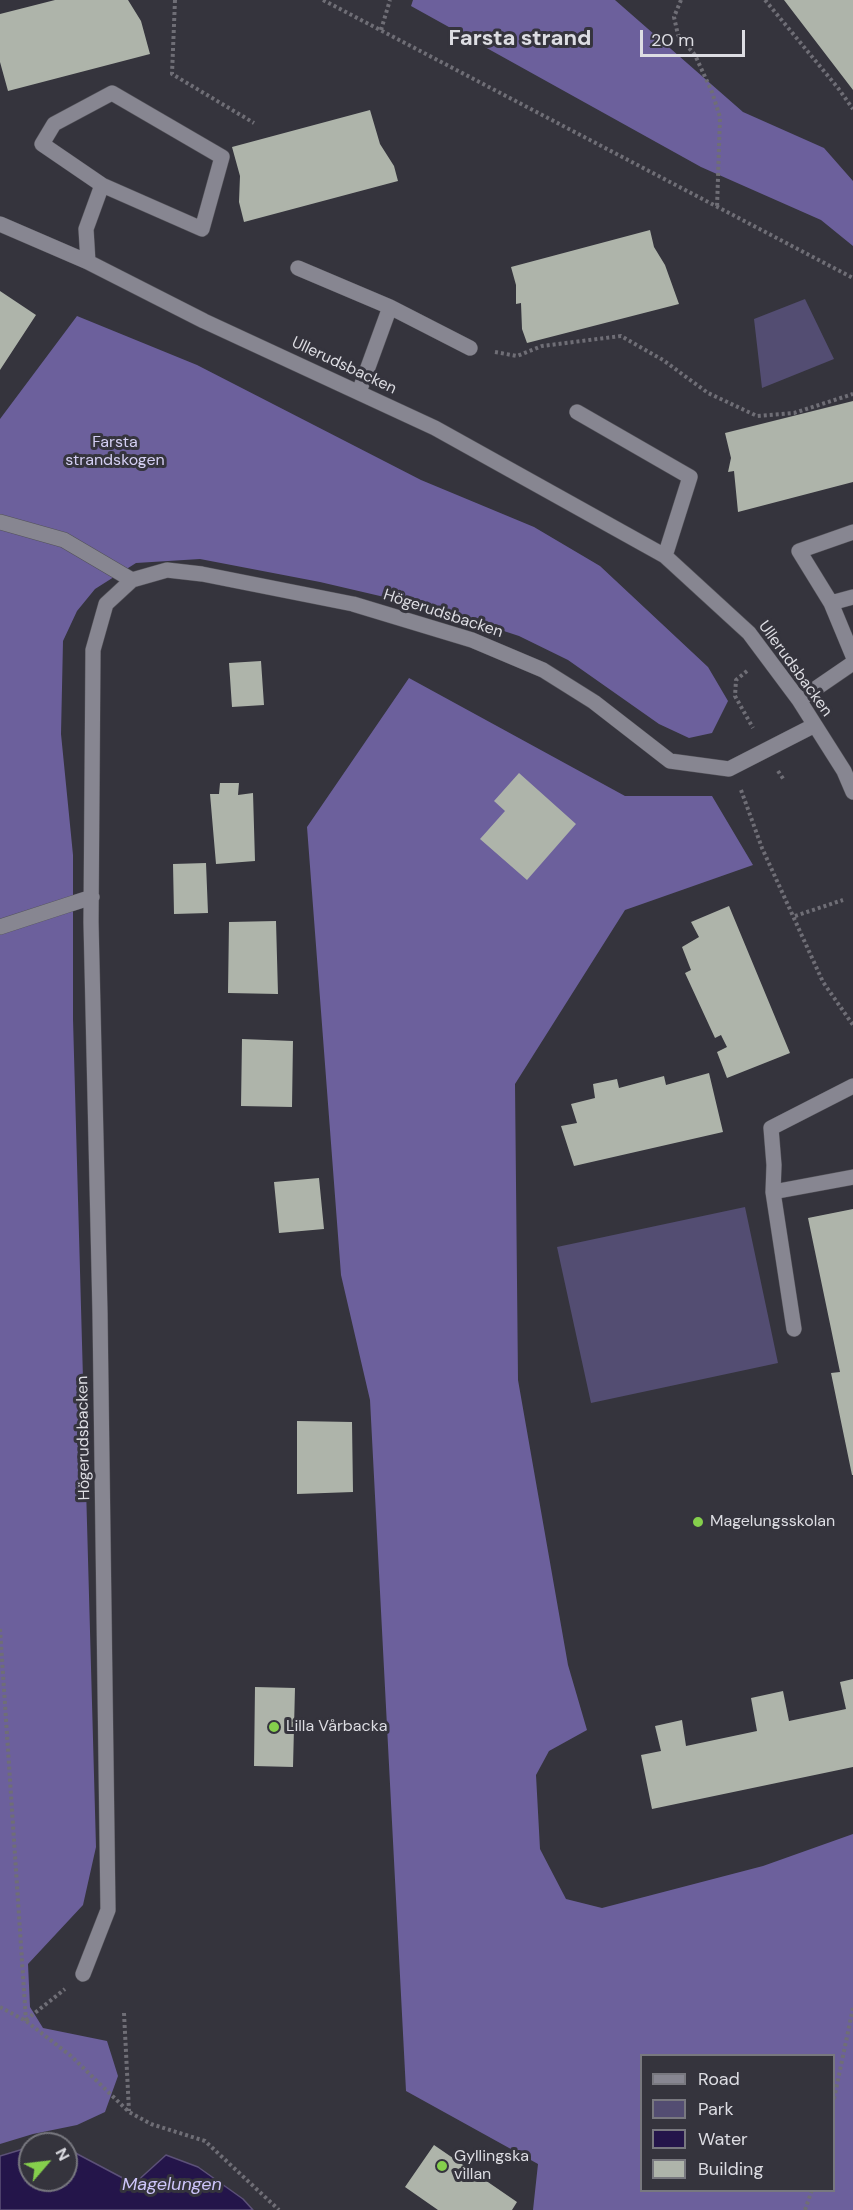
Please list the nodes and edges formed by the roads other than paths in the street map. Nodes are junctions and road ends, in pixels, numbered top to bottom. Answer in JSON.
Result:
{"nodes":[{"id":1,"x":102,"y":185,"type":"junction"},
{"id":2,"x":0,"y":224,"type":"edge"},
{"id":3,"x":88,"y":262,"type":"junction"},
{"id":4,"x":298,"y":268,"type":"dead end"},
{"id":5,"x":390,"y":307,"type":"junction"},
{"id":6,"x":470,"y":348,"type":"road end"},
{"id":7,"x":359,"y":392,"type":"junction"},
{"id":8,"x":577,"y":412,"type":"dead end"},
{"id":9,"x":0,"y":522,"type":"edge"},
{"id":10,"x":853,"y":532,"type":"edge"},
{"id":11,"x":665,"y":556,"type":"junction"},
{"id":12,"x":132,"y":580,"type":"junction"},
{"id":13,"x":853,"y":597,"type":"edge"},
{"id":14,"x":831,"y":603,"type":"junction"},
{"id":15,"x":853,"y":656,"type":"edge"},
{"id":16,"x":853,"y":663,"type":"edge"},
{"id":17,"x":799,"y":700,"type":"junction"},
{"id":18,"x":813,"y":726,"type":"junction"},
{"id":19,"x":853,"y":792,"type":"edge"},
{"id":20,"x":92,"y":897,"type":"junction"},
{"id":21,"x":0,"y":927,"type":"edge"},
{"id":22,"x":853,"y":1086,"type":"edge"},
{"id":23,"x":853,"y":1177,"type":"edge"},
{"id":24,"x":773,"y":1192,"type":"junction"},
{"id":25,"x":794,"y":1329,"type":"dead end"},
{"id":26,"x":82,"y":1974,"type":"road end"}],
"edges":[{"from":1,"to":1,"type":"street"},
{"from":1,"to":3,"type":"street"},
{"from":2,"to":3,"type":"street","name":"Ullerudsbacken"},
{"from":3,"to":7,"type":"street","name":"Ullerudsbacken"},
{"from":4,"to":5,"type":"street"},
{"from":5,"to":6,"type":"street"},
{"from":5,"to":7,"type":"street"},
{"from":7,"to":11,"type":"street","name":"Ullerudsbacken"},
{"from":8,"to":11,"type":"street"},
{"from":9,"to":12,"type":"street"},
{"from":10,"to":14,"type":"street"},
{"from":11,"to":17,"type":"street","name":"Ullerudsbacken"},
{"from":12,"to":18,"type":"street","name":"Högerudsbacken"},
{"from":12,"to":20,"type":"street","name":"Högerudsbacken"},
{"from":13,"to":14,"type":"street"},
{"from":14,"to":15,"type":"street"},
{"from":16,"to":17,"type":"street"},
{"from":17,"to":18,"type":"street","name":"Ullerudsbacken"},
{"from":18,"to":19,"type":"street","name":"Ullerudsbacken"},
{"from":20,"to":21,"type":"street"},
{"from":20,"to":26,"type":"street","name":"Högerudsbacken"},
{"from":22,"to":24,"type":"street"},
{"from":23,"to":24,"type":"street"},
{"from":24,"to":25,"type":"street"}]}
